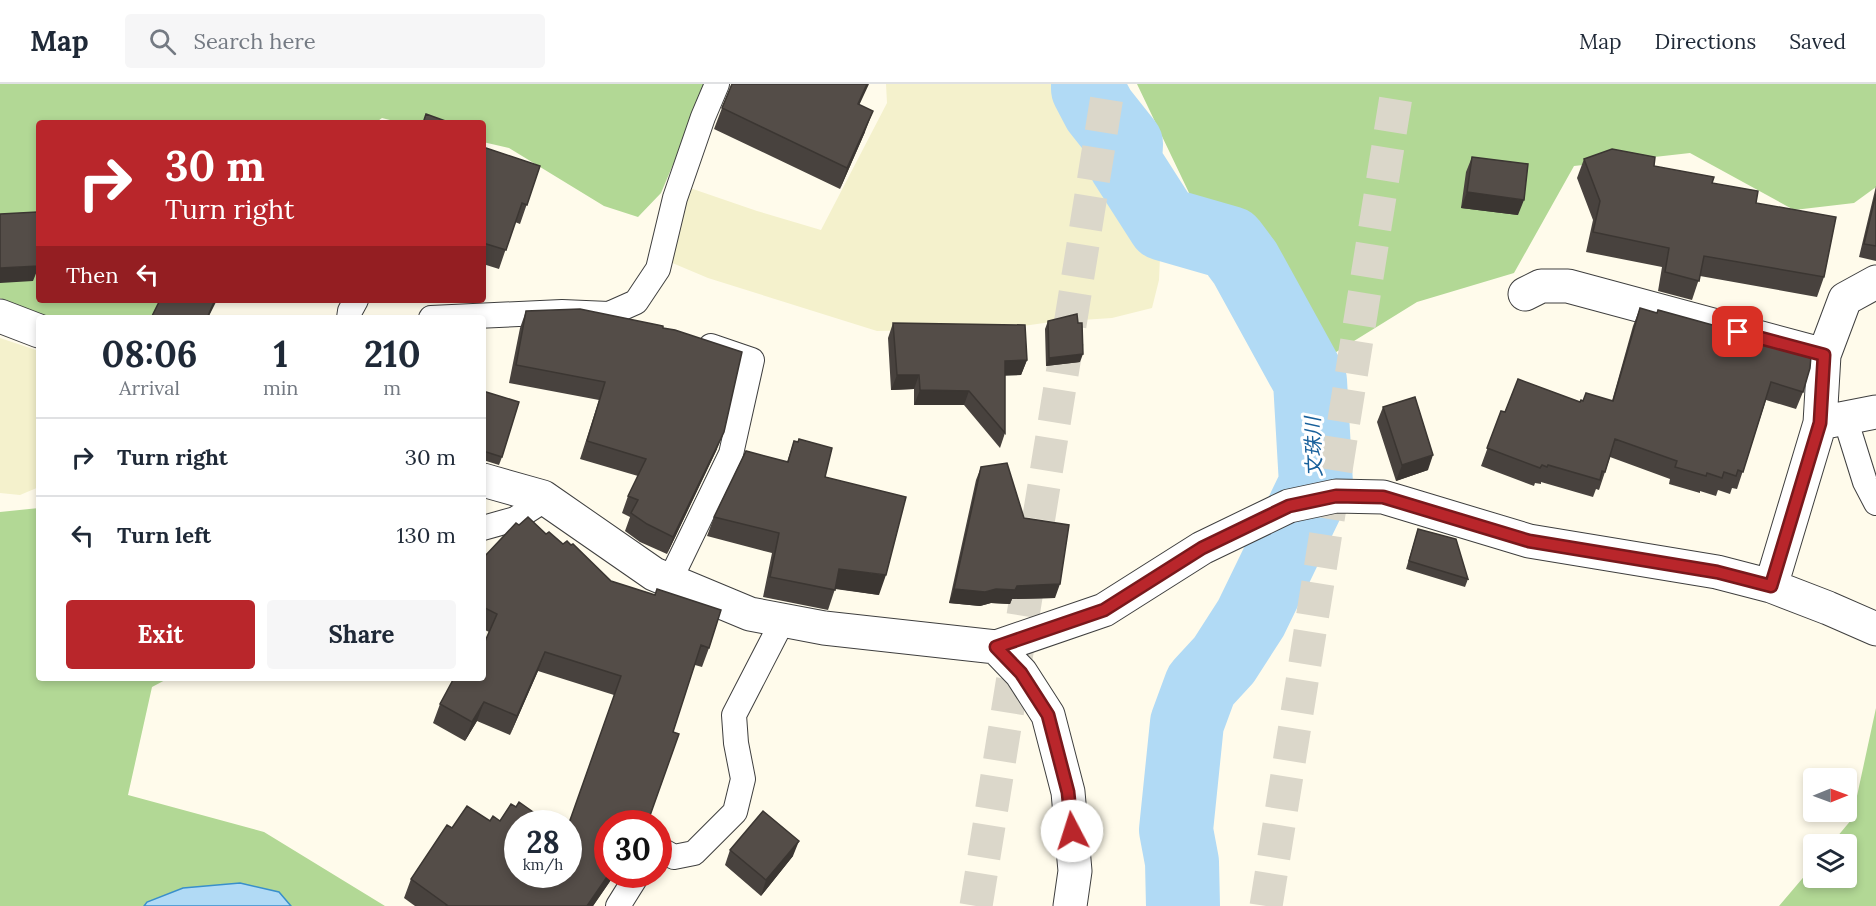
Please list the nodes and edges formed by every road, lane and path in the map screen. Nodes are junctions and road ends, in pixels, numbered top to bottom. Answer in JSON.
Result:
{"nodes":[{"id":1,"x":717,"y":84,"type":"edge"},
{"id":2,"x":1876,"y":282,"type":"edge"},
{"id":3,"x":1525,"y":294,"type":"dead end"},
{"id":4,"x":486,"y":315,"type":"edge"},
{"id":5,"x":0,"y":316,"type":"edge"},
{"id":6,"x":36,"y":330,"type":"edge"},
{"id":7,"x":690,"y":339,"type":"edge"},
{"id":8,"x":1824,"y":355,"type":"junction"},
{"id":9,"x":1847,"y":417,"type":"edge"},
{"id":10,"x":486,"y":481,"type":"edge"},
{"id":11,"x":546,"y":499,"type":"junction"},
{"id":12,"x":1876,"y":503,"type":"edge"},
{"id":13,"x":486,"y":528,"type":"edge"},
{"id":14,"x":670,"y":580,"type":"junction"},
{"id":15,"x":1771,"y":586,"type":"junction"},
{"id":16,"x":783,"y":620,"type":"junction"},
{"id":17,"x":1876,"y":629,"type":"edge"},
{"id":18,"x":996,"y":647,"type":"junction"},
{"id":19,"x":672,"y":856,"type":"edge"},
{"id":20,"x":629,"y":888,"type":"edge"},
{"id":21,"x":618,"y":906,"type":"edge"},
{"id":22,"x":1070,"y":906,"type":"edge"}],
"edges":[{"from":1,"to":4,"type":"lane"},
{"from":2,"to":8,"type":"street"},
{"from":3,"to":8,"type":"street"},
{"from":5,"to":6,"type":"street"},
{"from":7,"to":14,"type":"lane"},
{"from":8,"to":9,"type":"street"},
{"from":9,"to":12,"type":"lane"},
{"from":9,"to":15,"type":"street"},
{"from":10,"to":11,"type":"street"},
{"from":11,"to":13,"type":"lane"},
{"from":11,"to":14,"type":"street"},
{"from":14,"to":16,"type":"street"},
{"from":15,"to":17,"type":"street"},
{"from":15,"to":18,"type":"street"},
{"from":16,"to":18,"type":"street"},
{"from":16,"to":19,"type":"lane"},
{"from":18,"to":22,"type":"street"},
{"from":20,"to":21,"type":"lane"}]}
